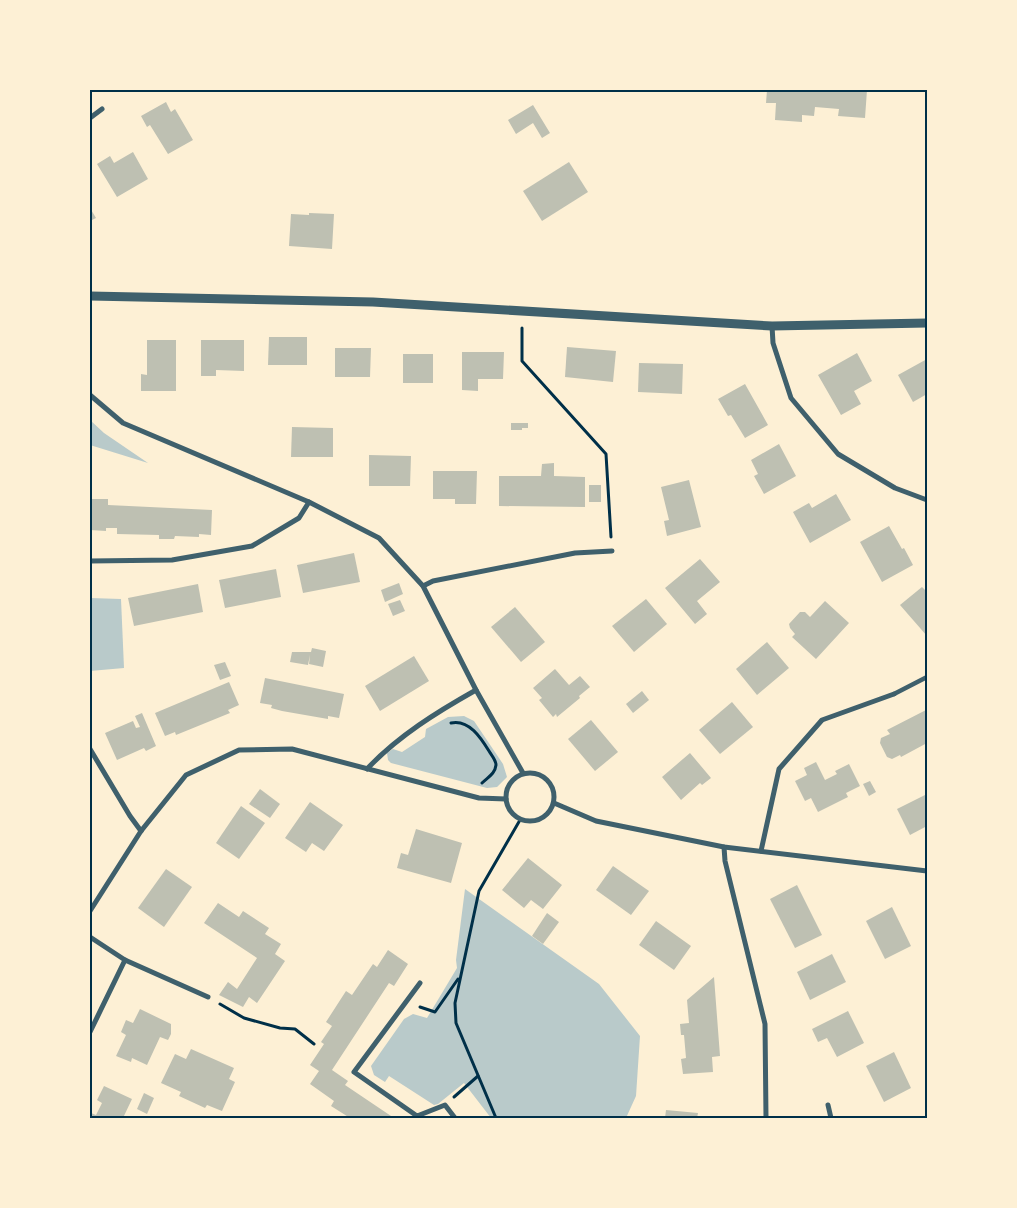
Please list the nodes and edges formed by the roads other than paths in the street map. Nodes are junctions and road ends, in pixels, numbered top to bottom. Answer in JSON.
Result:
{"nodes":[{"id":1,"x":102,"y":109,"type":"dead end"},
{"id":2,"x":90,"y":118,"type":"edge"},
{"id":3,"x":90,"y":296,"type":"edge"},
{"id":4,"x":927,"y":323,"type":"edge"},
{"id":5,"x":772,"y":326,"type":"junction"},
{"id":6,"x":90,"y":395,"type":"edge"},
{"id":7,"x":927,"y":500,"type":"edge"},
{"id":8,"x":309,"y":502,"type":"junction"},
{"id":9,"x":612,"y":551,"type":"road end"},
{"id":10,"x":90,"y":561,"type":"edge"},
{"id":11,"x":423,"y":586,"type":"junction"},
{"id":12,"x":927,"y":678,"type":"edge"},
{"id":13,"x":476,"y":690,"type":"junction"},
{"id":14,"x":894,"y":694,"type":"joint"},
{"id":15,"x":90,"y":749,"type":"edge"},
{"id":16,"x":367,"y":769,"type":"junction"},
{"id":17,"x":523,"y":773,"type":"junction"},
{"id":18,"x":506,"y":799,"type":"junction"},
{"id":19,"x":554,"y":803,"type":"junction"},
{"id":20,"x":141,"y":831,"type":"junction"},
{"id":21,"x":724,"y":847,"type":"junction"},
{"id":22,"x":761,"y":851,"type":"junction"},
{"id":23,"x":927,"y":871,"type":"edge"},
{"id":24,"x":90,"y":911,"type":"edge"},
{"id":25,"x":90,"y":937,"type":"edge"},
{"id":26,"x":125,"y":960,"type":"junction"},
{"id":27,"x":420,"y":983,"type":"dead end"},
{"id":28,"x":208,"y":997,"type":"road end"},
{"id":29,"x":90,"y":1032,"type":"edge"},
{"id":30,"x":828,"y":1105,"type":"dead end"},
{"id":31,"x":455,"y":1118,"type":"edge"},
{"id":32,"x":766,"y":1118,"type":"edge"},
{"id":33,"x":831,"y":1118,"type":"edge"}],
"edges":[{"from":1,"to":2,"type":"street"},
{"from":3,"to":5,"type":"street"},
{"from":4,"to":5,"type":"street"},
{"from":5,"to":7,"type":"street"},
{"from":6,"to":8,"type":"street"},
{"from":8,"to":10,"type":"street"},
{"from":8,"to":11,"type":"street"},
{"from":9,"to":11,"type":"street"},
{"from":11,"to":13,"type":"street"},
{"from":12,"to":14,"type":"street"},
{"from":13,"to":16,"type":"street"},
{"from":13,"to":17,"type":"street"},
{"from":14,"to":22,"type":"street"},
{"from":15,"to":20,"type":"street"},
{"from":16,"to":18,"type":"street"},
{"from":16,"to":20,"type":"street"},
{"from":17,"to":18,"type":"street"},
{"from":17,"to":19,"type":"street"},
{"from":18,"to":19,"type":"street"},
{"from":19,"to":21,"type":"street"},
{"from":20,"to":24,"type":"street"},
{"from":21,"to":22,"type":"street"},
{"from":21,"to":32,"type":"street"},
{"from":22,"to":23,"type":"street"},
{"from":25,"to":26,"type":"street"},
{"from":26,"to":28,"type":"street"},
{"from":26,"to":29,"type":"street"},
{"from":27,"to":31,"type":"street"},
{"from":30,"to":33,"type":"street"}]}
